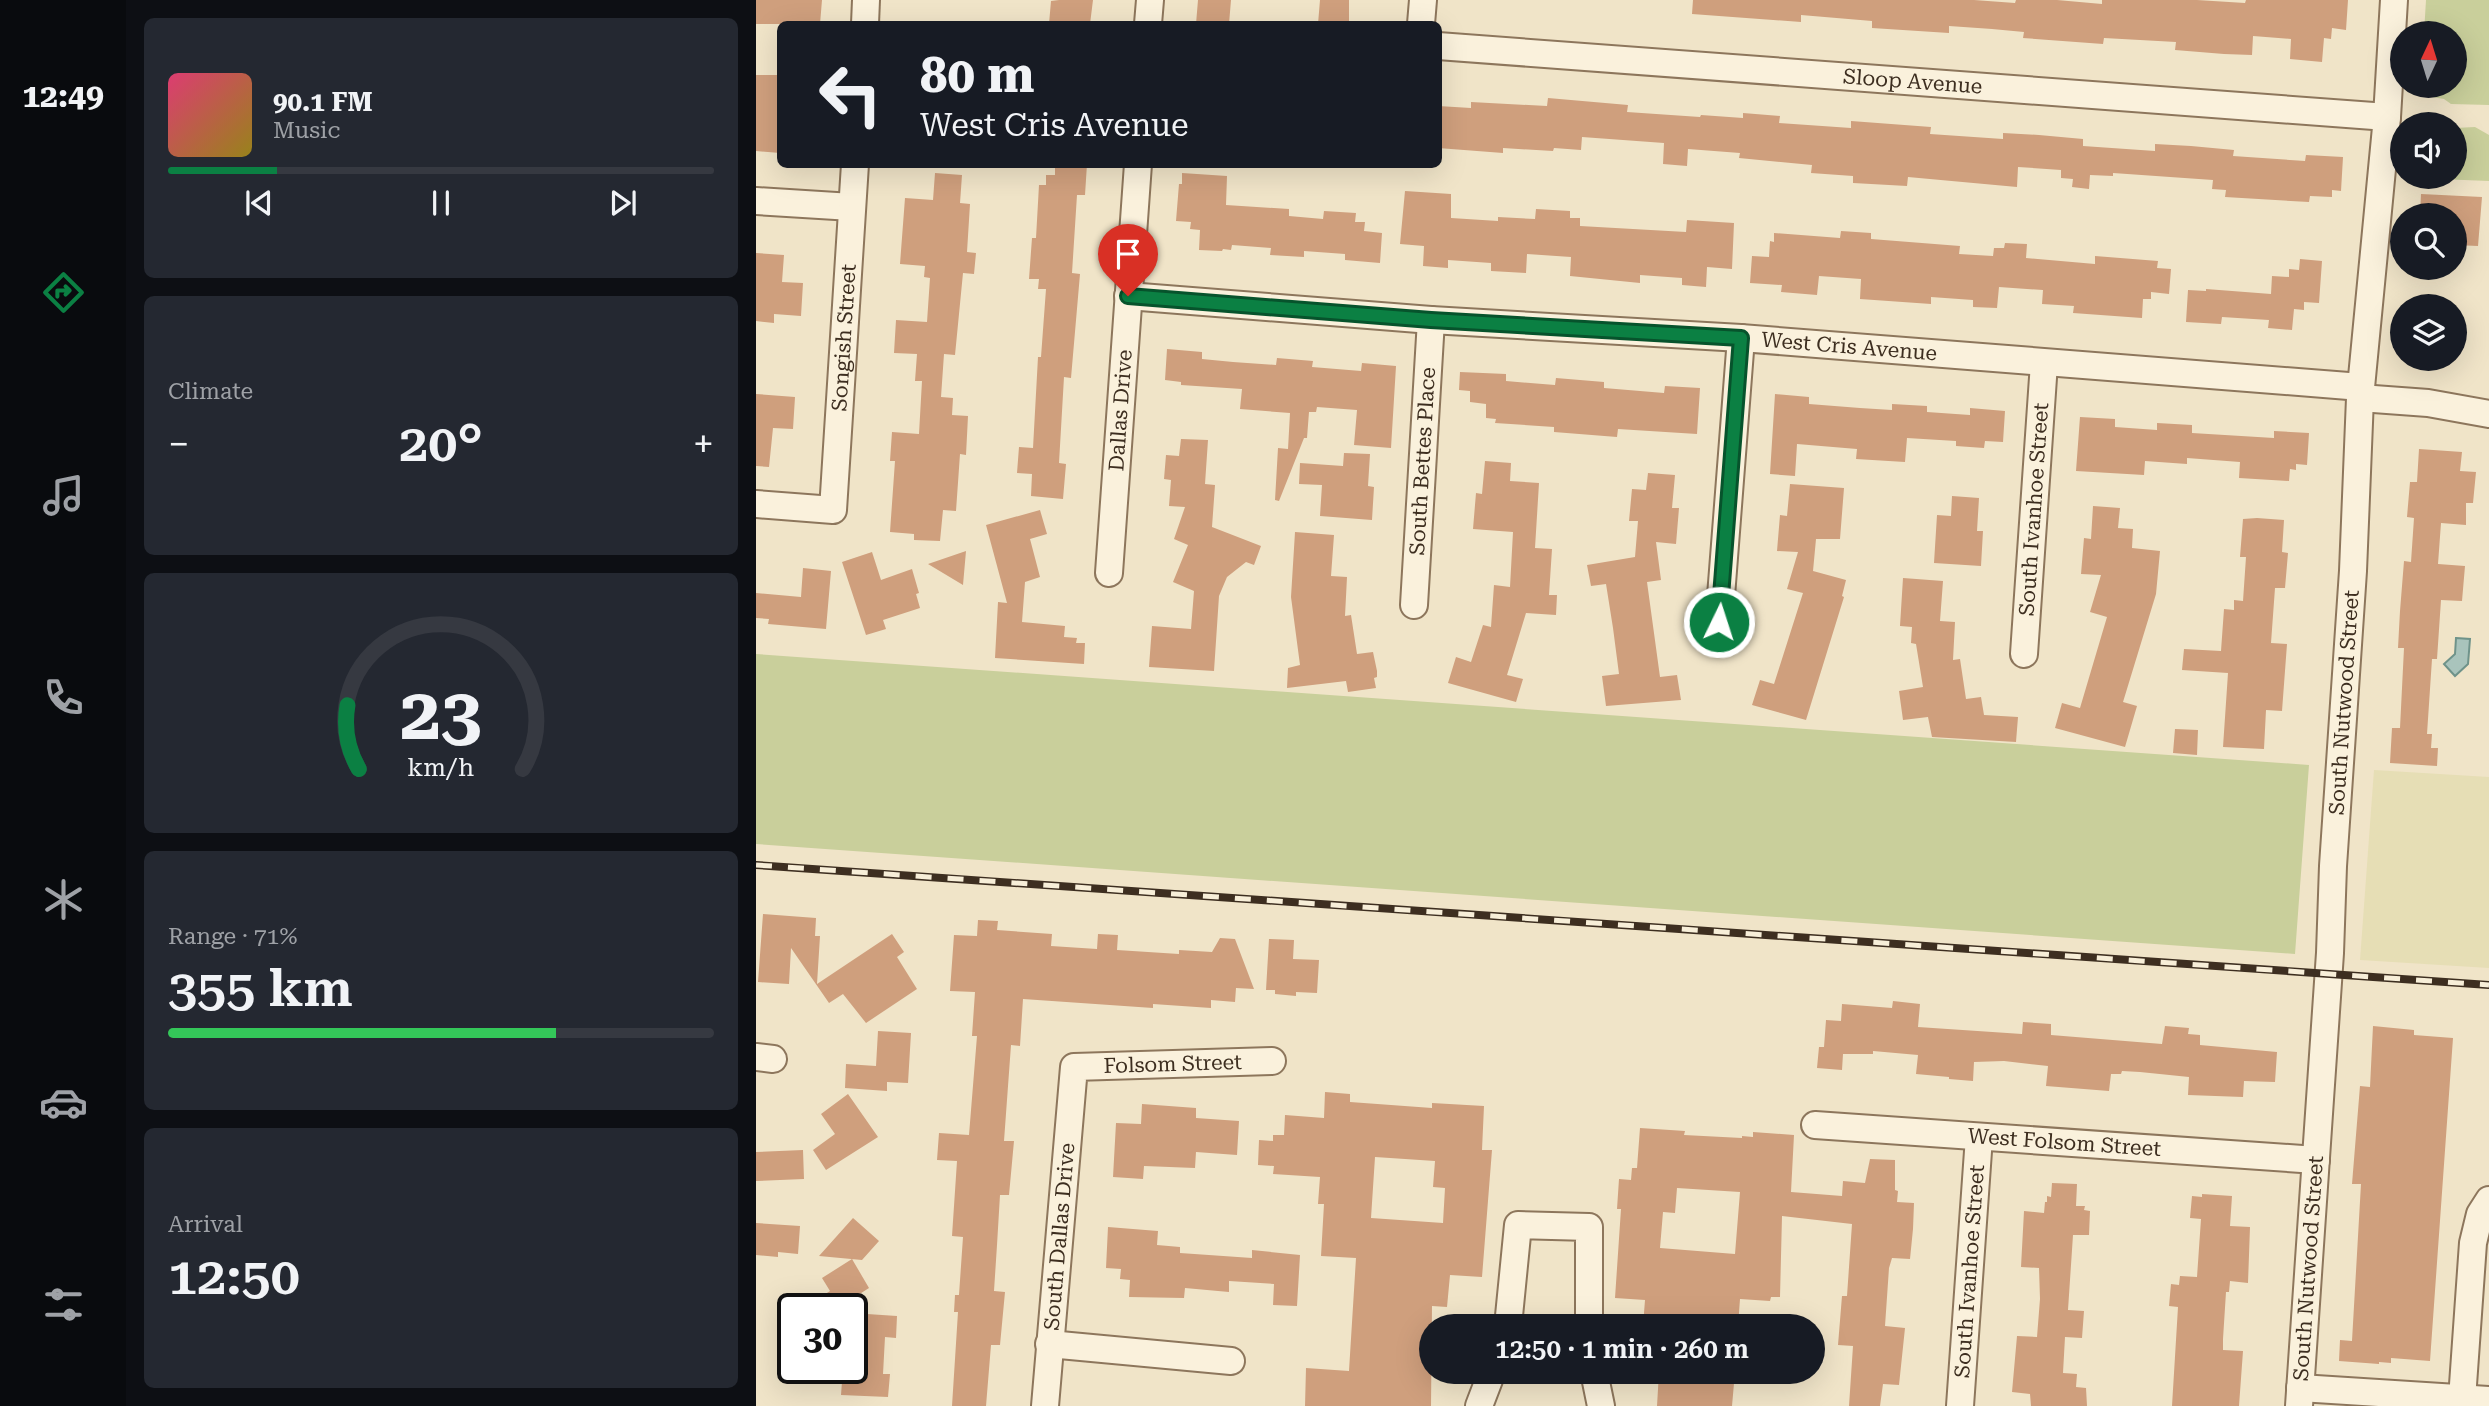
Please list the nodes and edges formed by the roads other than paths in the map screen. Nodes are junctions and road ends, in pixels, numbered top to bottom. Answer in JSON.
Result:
{"nodes":[{"id":1,"x":866,"y":0,"type":"edge"},
{"id":2,"x":1150,"y":0,"type":"edge"},
{"id":3,"x":1423,"y":0,"type":"edge"},
{"id":4,"x":2394,"y":0,"type":"edge"},
{"id":5,"x":865,"y":21,"type":"edge"},
{"id":6,"x":1148,"y":21,"type":"edge"},
{"id":7,"x":1422,"y":21,"type":"edge"},
{"id":8,"x":1442,"y":46,"type":"edge"},
{"id":9,"x":2387,"y":117,"type":"junction"},
{"id":10,"x":855,"y":168,"type":"edge"},
{"id":11,"x":1138,"y":168,"type":"edge"},
{"id":12,"x":756,"y":201,"type":"edge"},
{"id":13,"x":852,"y":207,"type":"junction"},
{"id":14,"x":1128,"y":296,"type":"junction"},
{"id":15,"x":1431,"y":320,"type":"junction"},
{"id":16,"x":1741,"y":338,"type":"junction"},
{"id":17,"x":2044,"y":363,"type":"junction"},
{"id":18,"x":2361,"y":392,"type":"junction"},
{"id":19,"x":2489,"y":414,"type":"edge"},
{"id":20,"x":756,"y":504,"type":"edge"},
{"id":21,"x":1109,"y":573,"type":"dead end"},
{"id":22,"x":1414,"y":605,"type":"dead end"},
{"id":23,"x":1719,"y":622,"type":"dead end"},
{"id":24,"x":2024,"y":654,"type":"dead end"},
{"id":25,"x":1272,"y":1061,"type":"dead end"},
{"id":26,"x":1074,"y":1067,"type":"joint"},
{"id":27,"x":1815,"y":1125,"type":"dead end"},
{"id":28,"x":1979,"y":1137,"type":"junction"},
{"id":29,"x":2316,"y":1160,"type":"junction"},
{"id":30,"x":2489,"y":1200,"type":"edge"},
{"id":31,"x":1509,"y":1314,"type":"edge"},
{"id":32,"x":1589,"y":1314,"type":"edge"},
{"id":33,"x":1049,"y":1344,"type":"junction"},
{"id":34,"x":1231,"y":1361,"type":"dead end"},
{"id":35,"x":1487,"y":1384,"type":"edge"},
{"id":36,"x":1596,"y":1384,"type":"edge"},
{"id":37,"x":2299,"y":1397,"type":"edge"},
{"id":38,"x":2462,"y":1399,"type":"junction"},
{"id":39,"x":2489,"y":1401,"type":"edge"},
{"id":40,"x":1045,"y":1406,"type":"edge"},
{"id":41,"x":1479,"y":1406,"type":"edge"},
{"id":42,"x":1601,"y":1406,"type":"edge"},
{"id":43,"x":1960,"y":1406,"type":"edge"}],
"edges":[{"from":1,"to":5,"type":"street"},
{"from":2,"to":6,"type":"street"},
{"from":3,"to":7,"type":"street"},
{"from":4,"to":9,"type":"street","name":"South Nutwood Street"},
{"from":8,"to":9,"type":"street","name":"Sloop Avenue"},
{"from":9,"to":18,"type":"street","name":"South Nutwood Street"},
{"from":10,"to":13,"type":"street","name":"Songish Street"},
{"from":11,"to":14,"type":"street","name":"Dallas Drive"},
{"from":12,"to":13,"type":"street"},
{"from":13,"to":20,"type":"street","name":"Songish Street"},
{"from":14,"to":15,"type":"street","name":"West Cris Avenue"},
{"from":14,"to":21,"type":"street","name":"Dallas Drive"},
{"from":15,"to":16,"type":"street","name":"West Cris Avenue"},
{"from":15,"to":22,"type":"street","name":"South Bettes Place"},
{"from":16,"to":17,"type":"street","name":"West Cris Avenue"},
{"from":16,"to":23,"type":"street"},
{"from":17,"to":18,"type":"street","name":"West Cris Avenue"},
{"from":17,"to":24,"type":"street","name":"South Ivanhoe Street"},
{"from":18,"to":19,"type":"street","name":"West Cris Avenue"},
{"from":18,"to":29,"type":"street","name":"South Nutwood Street"},
{"from":25,"to":26,"type":"street","name":"Folsom Street"},
{"from":26,"to":33,"type":"street","name":"South Dallas Drive"},
{"from":27,"to":28,"type":"street","name":"West Folsom Street"},
{"from":28,"to":29,"type":"street","name":"West Folsom Street"},
{"from":28,"to":43,"type":"street","name":"South Ivanhoe Street"},
{"from":29,"to":37,"type":"street","name":"South Nutwood Street"},
{"from":30,"to":38,"type":"street"},
{"from":31,"to":32,"type":"street"},
{"from":33,"to":34,"type":"street"},
{"from":33,"to":40,"type":"street","name":"South Dallas Drive"},
{"from":35,"to":41,"type":"street"},
{"from":36,"to":42,"type":"street"},
{"from":37,"to":38,"type":"street"},
{"from":38,"to":39,"type":"street"}]}
